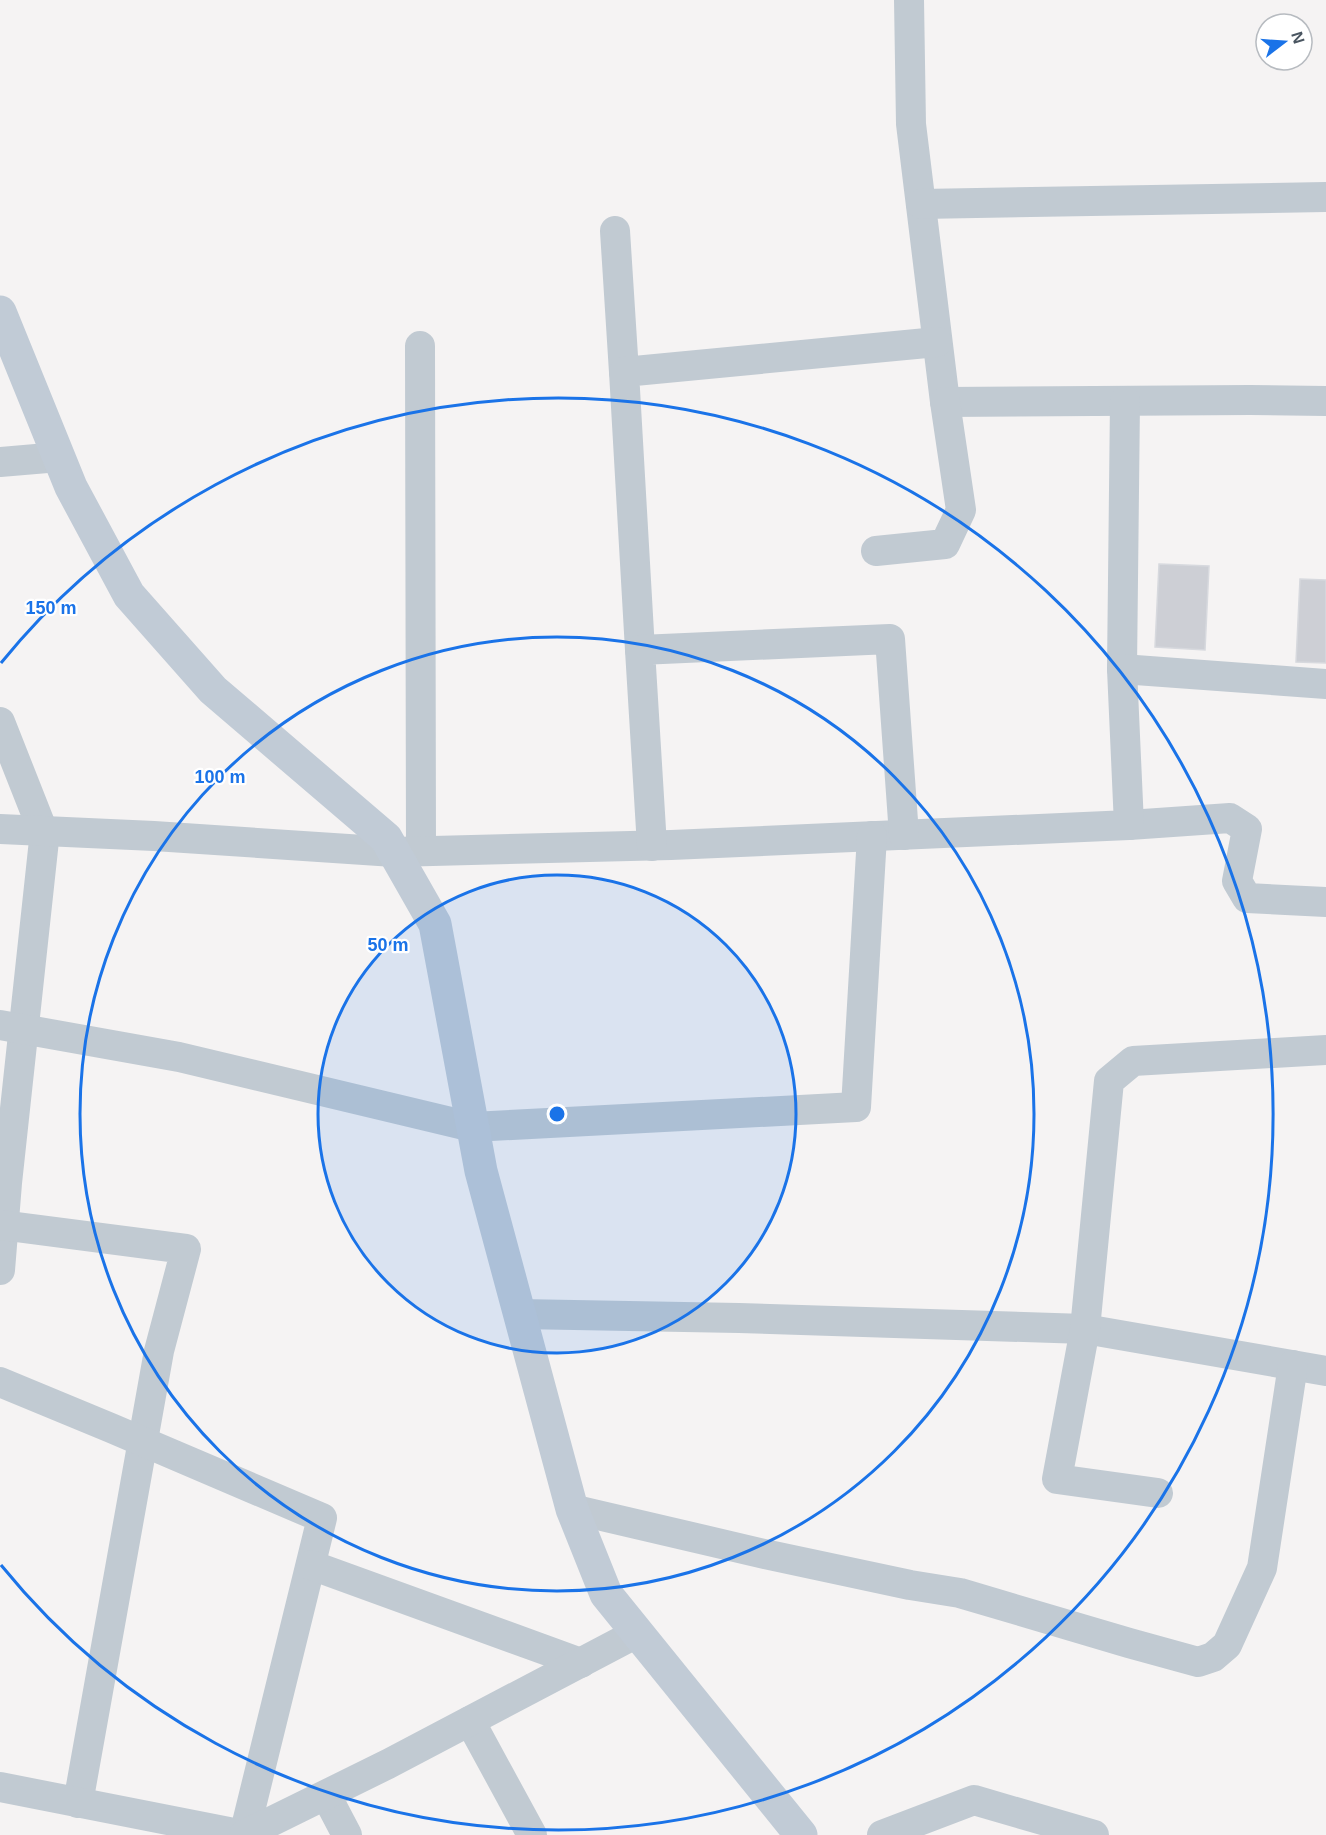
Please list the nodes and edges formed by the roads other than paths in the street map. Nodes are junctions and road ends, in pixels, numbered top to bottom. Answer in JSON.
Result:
{"nodes":[{"id":1,"x":909,"y":0,"type":"edge"},
{"id":2,"x":1326,"y":196,"type":"edge"},
{"id":3,"x":921,"y":204,"type":"junction"},
{"id":4,"x":615,"y":231,"type":"dead end"},
{"id":5,"x":0,"y":312,"type":"edge"},
{"id":6,"x":937,"y":342,"type":"junction"},
{"id":7,"x":420,"y":346,"type":"dead end"},
{"id":8,"x":624,"y":372,"type":"junction"},
{"id":9,"x":1326,"y":400,"type":"edge"},
{"id":10,"x":1125,"y":401,"type":"junction"},
{"id":11,"x":945,"y":402,"type":"junction"},
{"id":12,"x":59,"y":457,"type":"junction"},
{"id":13,"x":0,"y":462,"type":"edge"},
{"id":14,"x":876,"y":551,"type":"dead end"},
{"id":15,"x":640,"y":650,"type":"junction"},
{"id":16,"x":1122,"y":669,"type":"junction"},
{"id":17,"x":1326,"y":684,"type":"edge"},
{"id":18,"x":0,"y":722,"type":"edge"},
{"id":19,"x":1129,"y":825,"type":"junction"},
{"id":20,"x":0,"y":829,"type":"edge"},
{"id":21,"x":45,"y":831,"type":"junction"},
{"id":22,"x":904,"y":835,"type":"junction"},
{"id":23,"x":872,"y":836,"type":"junction"},
{"id":24,"x":652,"y":846,"type":"junction"},
{"id":25,"x":408,"y":851,"type":"junction"},
{"id":26,"x":1326,"y":902,"type":"edge"},
{"id":27,"x":12,"y":1027,"type":"edge"},
{"id":28,"x":1326,"y":1050,"type":"edge"},
{"id":29,"x":472,"y":1127,"type":"junction"},
{"id":30,"x":2,"y":1225,"type":"edge"},
{"id":31,"x":0,"y":1270,"type":"edge"},
{"id":32,"x":519,"y":1314,"type":"junction"},
{"id":33,"x":1085,"y":1329,"type":"junction"},
{"id":34,"x":1293,"y":1365,"type":"junction"},
{"id":35,"x":1326,"y":1371,"type":"edge"},
{"id":36,"x":0,"y":1382,"type":"edge"},
{"id":37,"x":144,"y":1442,"type":"junction"},
{"id":38,"x":1158,"y":1493,"type":"dead end"},
{"id":39,"x":572,"y":1509,"type":"junction"},
{"id":40,"x":311,"y":1565,"type":"junction"},
{"id":41,"x":637,"y":1633,"type":"junction"},
{"id":42,"x":581,"y":1663,"type":"junction"},
{"id":43,"x":470,"y":1721,"type":"junction"},
{"id":44,"x":0,"y":1787,"type":"edge"},
{"id":45,"x":326,"y":1795,"type":"junction"},
{"id":46,"x":78,"y":1803,"type":"junction"},
{"id":47,"x":244,"y":1835,"type":"edge"},
{"id":48,"x":347,"y":1835,"type":"edge"},
{"id":49,"x":532,"y":1835,"type":"edge"},
{"id":50,"x":801,"y":1835,"type":"edge"},
{"id":51,"x":882,"y":1835,"type":"edge"},
{"id":52,"x":1094,"y":1835,"type":"edge"}],
"edges":[{"from":1,"to":3,"type":"street"},
{"from":2,"to":3,"type":"street"},
{"from":3,"to":6,"type":"street"},
{"from":4,"to":8,"type":"street"},
{"from":5,"to":12,"type":"street"},
{"from":6,"to":8,"type":"street"},
{"from":6,"to":11,"type":"street"},
{"from":7,"to":25,"type":"street"},
{"from":8,"to":15,"type":"street"},
{"from":9,"to":10,"type":"street"},
{"from":10,"to":11,"type":"street"},
{"from":10,"to":16,"type":"street"},
{"from":11,"to":14,"type":"street"},
{"from":12,"to":13,"type":"street"},
{"from":12,"to":25,"type":"street"},
{"from":15,"to":22,"type":"street"},
{"from":15,"to":24,"type":"street"},
{"from":16,"to":17,"type":"street"},
{"from":16,"to":19,"type":"street"},
{"from":18,"to":21,"type":"street"},
{"from":19,"to":22,"type":"street"},
{"from":19,"to":26,"type":"street"},
{"from":20,"to":21,"type":"street"},
{"from":21,"to":25,"type":"street"},
{"from":21,"to":27,"type":"street"},
{"from":22,"to":23,"type":"street"},
{"from":23,"to":24,"type":"street"},
{"from":23,"to":29,"type":"street"},
{"from":24,"to":25,"type":"street"},
{"from":25,"to":29,"type":"street"},
{"from":27,"to":29,"type":"street"},
{"from":27,"to":30,"type":"street"},
{"from":28,"to":33,"type":"street"},
{"from":29,"to":32,"type":"street"},
{"from":30,"to":31,"type":"street"},
{"from":30,"to":37,"type":"street"},
{"from":32,"to":33,"type":"street"},
{"from":32,"to":39,"type":"street"},
{"from":33,"to":34,"type":"street"},
{"from":33,"to":38,"type":"street"},
{"from":34,"to":35,"type":"street"},
{"from":34,"to":39,"type":"street"},
{"from":36,"to":37,"type":"street"},
{"from":37,"to":40,"type":"street"},
{"from":37,"to":46,"type":"street"},
{"from":39,"to":41,"type":"street"},
{"from":40,"to":42,"type":"street"},
{"from":40,"to":47,"type":"street"},
{"from":41,"to":42,"type":"street"},
{"from":41,"to":50,"type":"street"},
{"from":42,"to":43,"type":"street"},
{"from":43,"to":45,"type":"street"},
{"from":43,"to":49,"type":"street"},
{"from":44,"to":46,"type":"street"},
{"from":45,"to":47,"type":"street"},
{"from":45,"to":48,"type":"street"},
{"from":46,"to":47,"type":"street"},
{"from":51,"to":52,"type":"street"}]}
